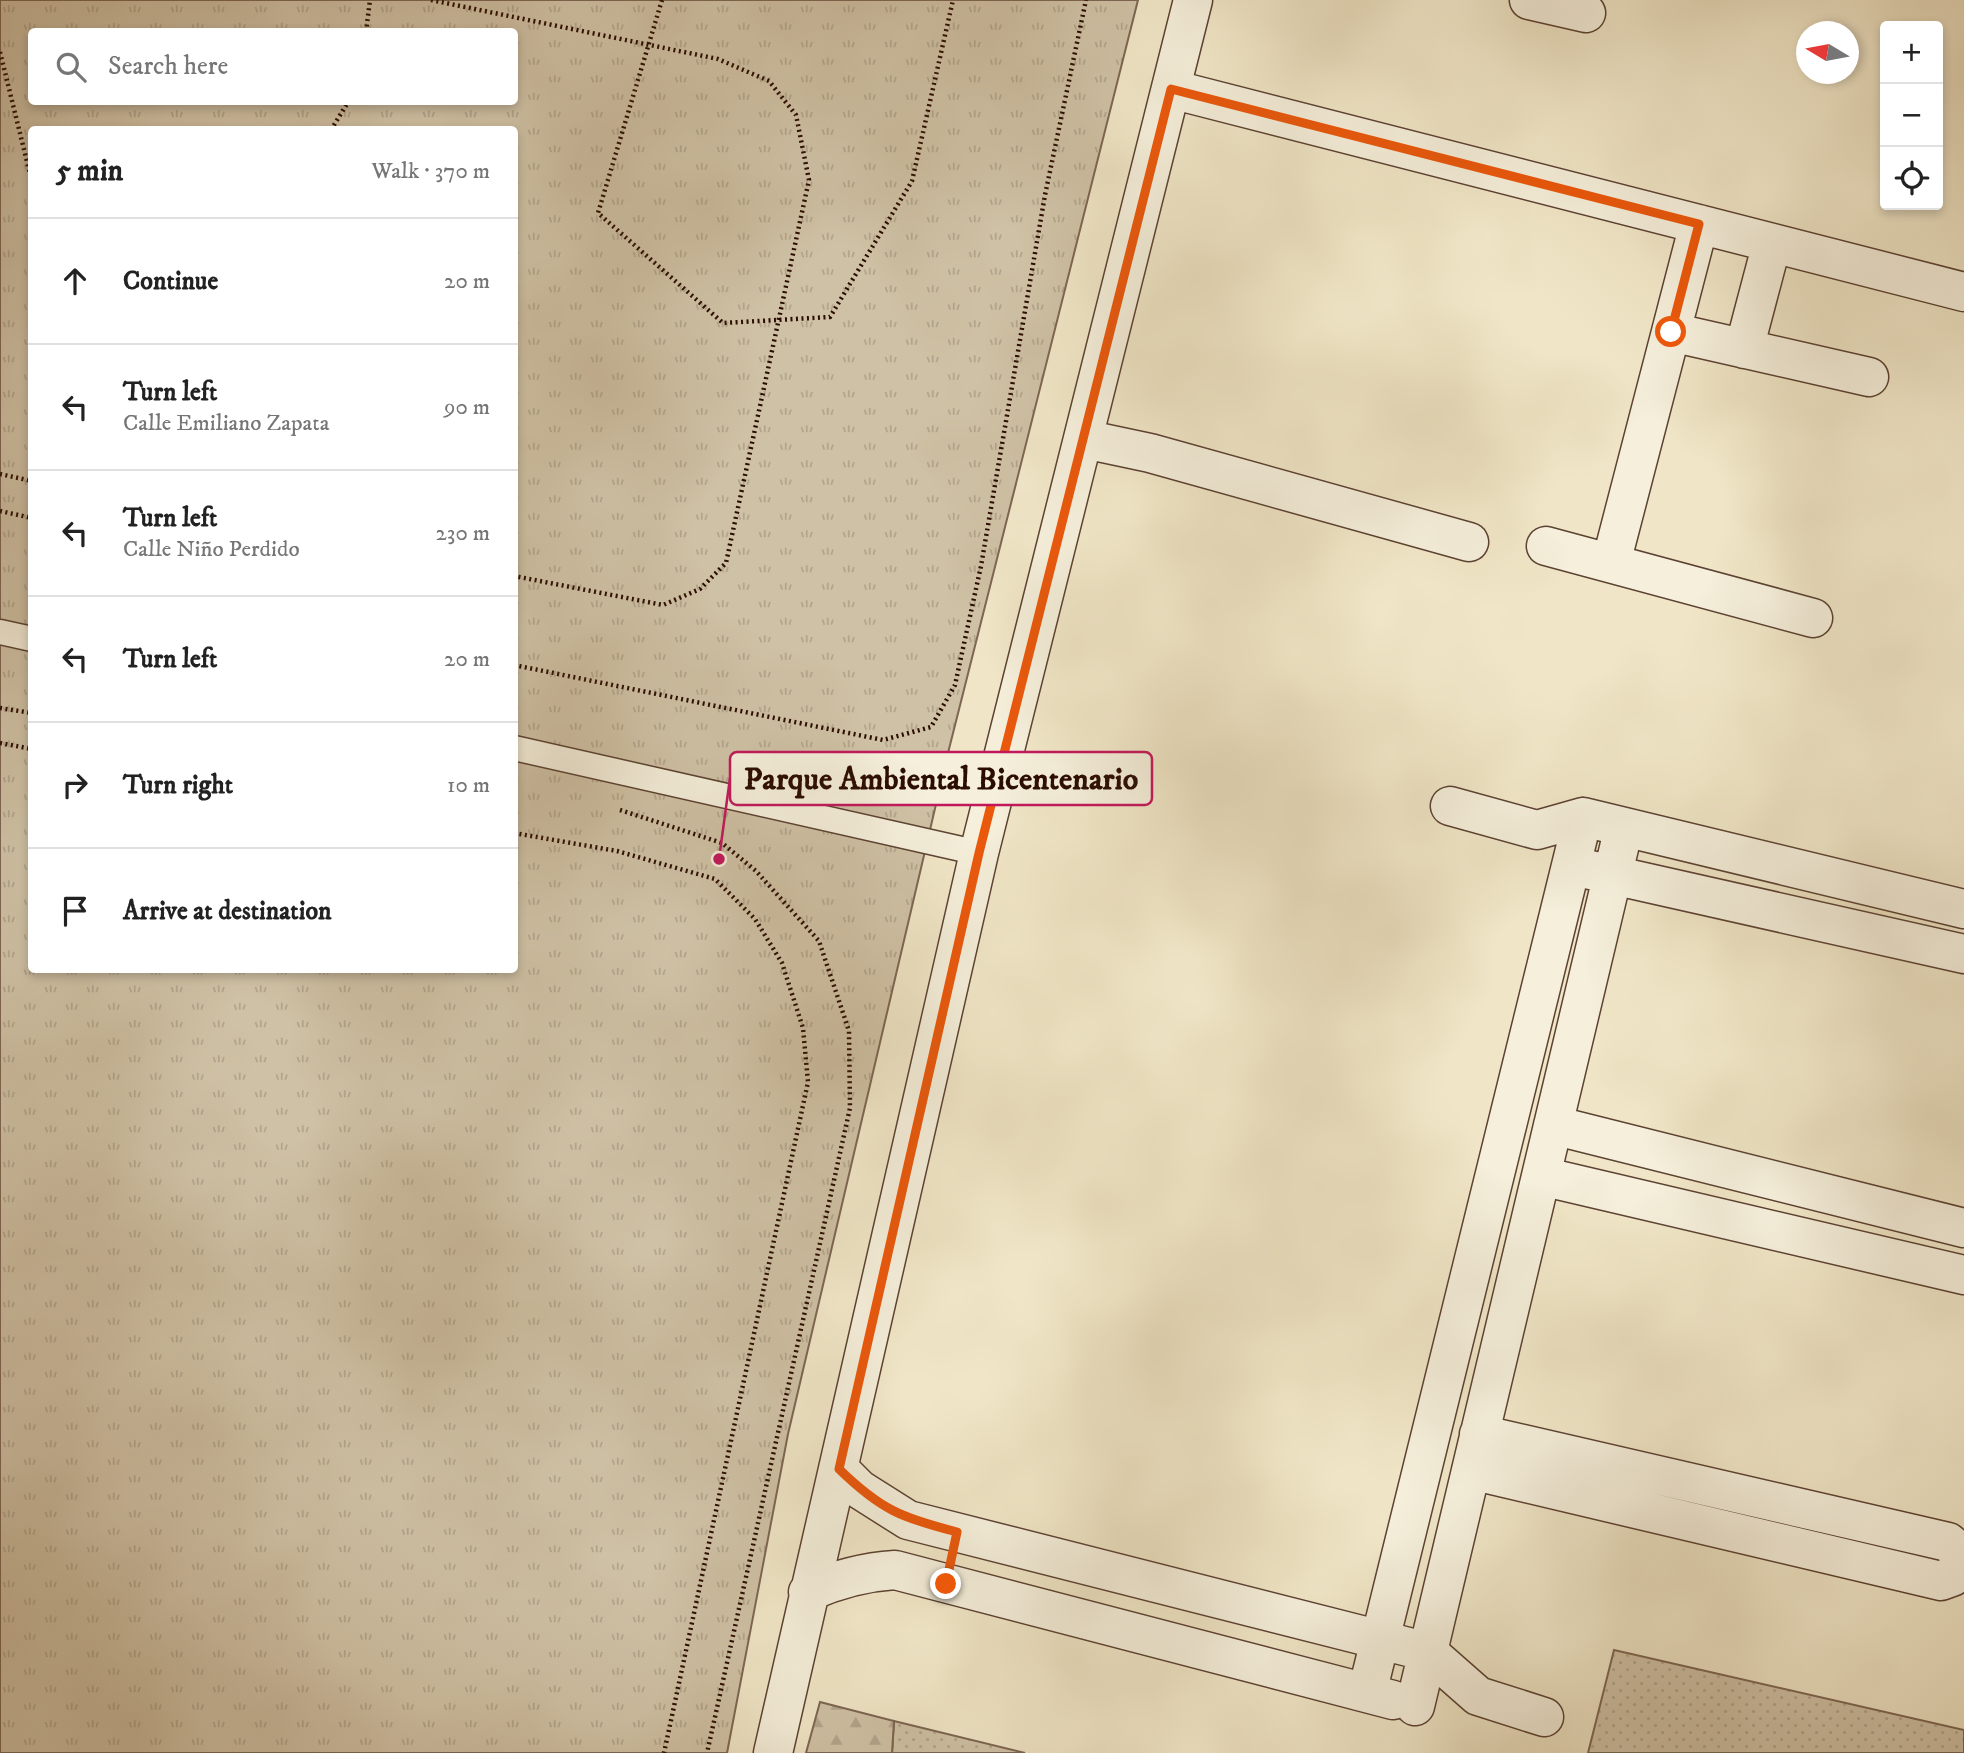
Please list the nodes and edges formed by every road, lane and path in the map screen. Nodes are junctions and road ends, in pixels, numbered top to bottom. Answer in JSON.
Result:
{"nodes":[{"id":1,"x":369,"y":0,"type":"edge"},
{"id":2,"x":431,"y":0,"type":"edge"},
{"id":3,"x":662,"y":0,"type":"edge"},
{"id":4,"x":953,"y":0,"type":"edge"},
{"id":5,"x":1086,"y":0,"type":"edge"},
{"id":6,"x":1193,"y":0,"type":"edge"},
{"id":7,"x":1529,"y":0,"type":"edge"},
{"id":8,"x":1586,"y":13,"type":"dead end"},
{"id":9,"x":366,"y":28,"type":"edge"},
{"id":10,"x":0,"y":52,"type":"edge"},
{"id":11,"x":1171,"y":89,"type":"junction"},
{"id":12,"x":346,"y":105,"type":"edge"},
{"id":13,"x":333,"y":126,"type":"edge"},
{"id":14,"x":28,"y":166,"type":"edge"},
{"id":15,"x":1699,"y":224,"type":"junction"},
{"id":16,"x":1772,"y":243,"type":"junction"},
{"id":17,"x":1964,"y":292,"type":"edge"},
{"id":18,"x":1671,"y":332,"type":"junction"},
{"id":19,"x":1744,"y":349,"type":"junction"},
{"id":20,"x":1870,"y":377,"type":"dead end"},
{"id":21,"x":1084,"y":439,"type":"junction"},
{"id":22,"x":0,"y":474,"type":"edge"},
{"id":23,"x":28,"y":480,"type":"edge"},
{"id":24,"x":0,"y":511,"type":"edge"},
{"id":25,"x":28,"y":517,"type":"edge"},
{"id":26,"x":1469,"y":542,"type":"dead end"},
{"id":27,"x":1546,"y":546,"type":"dead end"},
{"id":28,"x":1611,"y":564,"type":"junction"},
{"id":29,"x":518,"y":577,"type":"edge"},
{"id":30,"x":1813,"y":618,"type":"dead end"},
{"id":31,"x":0,"y":632,"type":"edge"},
{"id":32,"x":28,"y":638,"type":"edge"},
{"id":33,"x":518,"y":666,"type":"edge"},
{"id":34,"x":0,"y":708,"type":"edge"},
{"id":35,"x":28,"y":712,"type":"edge"},
{"id":36,"x":0,"y":743,"type":"edge"},
{"id":37,"x":28,"y":748,"type":"edge"},
{"id":38,"x":518,"y":749,"type":"edge"},
{"id":39,"x":1450,"y":806,"type":"dead end"},
{"id":40,"x":617,"y":809,"type":"dead end"},
{"id":41,"x":1583,"y":817,"type":"junction"},
{"id":42,"x":1624,"y":827,"type":"junction"},
{"id":43,"x":1537,"y":830,"type":"junction"},
{"id":44,"x":518,"y":834,"type":"edge"},
{"id":45,"x":979,"y":853,"type":"junction"},
{"id":46,"x":1571,"y":866,"type":"junction"},
{"id":47,"x":1612,"y":875,"type":"junction"},
{"id":48,"x":1964,"y":909,"type":"edge"},
{"id":49,"x":1964,"y":954,"type":"edge"},
{"id":50,"x":1553,"y":1125,"type":"junction"},
{"id":51,"x":1541,"y":1176,"type":"junction"},
{"id":52,"x":1964,"y":1228,"type":"edge"},
{"id":53,"x":1964,"y":1275,"type":"edge"},
{"id":54,"x":1468,"y":1286,"type":"junction"},
{"id":55,"x":1511,"y":1301,"type":"junction"},
{"id":56,"x":1479,"y":1434,"type":"junction"},
{"id":57,"x":839,"y":1469,"type":"junction"},
{"id":58,"x":1471,"y":1470,"type":"junction"},
{"id":59,"x":957,"y":1532,"type":"junction"},
{"id":60,"x":946,"y":1584,"type":"junction"},
{"id":61,"x":808,"y":1592,"type":"junction"},
{"id":62,"x":1380,"y":1640,"type":"junction"},
{"id":63,"x":1428,"y":1652,"type":"junction"},
{"id":64,"x":1367,"y":1693,"type":"junction"},
{"id":65,"x":1478,"y":1696,"type":"junction"},
{"id":66,"x":1415,"y":1706,"type":"junction"},
{"id":67,"x":1544,"y":1717,"type":"dead end"},
{"id":68,"x":664,"y":1753,"type":"edge"},
{"id":69,"x":707,"y":1753,"type":"edge"},
{"id":70,"x":773,"y":1753,"type":"edge"}],
"edges":[{"from":1,"to":9,"type":"path"},
{"from":2,"to":29,"type":"path"},
{"from":3,"to":4,"type":"path"},
{"from":5,"to":33,"type":"path"},
{"from":6,"to":11,"type":"street"},
{"from":7,"to":8,"type":"street"},
{"from":10,"to":14,"type":"path"},
{"from":11,"to":15,"type":"street"},
{"from":11,"to":21,"type":"street"},
{"from":12,"to":13,"type":"path"},
{"from":15,"to":16,"type":"street"},
{"from":15,"to":18,"type":"street"},
{"from":16,"to":17,"type":"street"},
{"from":16,"to":19,"type":"street"},
{"from":18,"to":19,"type":"street"},
{"from":18,"to":28,"type":"street"},
{"from":19,"to":20,"type":"street"},
{"from":21,"to":26,"type":"street"},
{"from":21,"to":45,"type":"street"},
{"from":22,"to":23,"type":"path"},
{"from":24,"to":25,"type":"path"},
{"from":27,"to":28,"type":"street"},
{"from":28,"to":30,"type":"street"},
{"from":31,"to":32,"type":"lane"},
{"from":34,"to":35,"type":"path"},
{"from":36,"to":37,"type":"path"},
{"from":38,"to":45,"type":"lane"},
{"from":39,"to":43,"type":"street"},
{"from":40,"to":69,"type":"path"},
{"from":41,"to":42,"type":"street"},
{"from":41,"to":43,"type":"street"},
{"from":41,"to":46,"type":"street"},
{"from":42,"to":47,"type":"street"},
{"from":42,"to":48,"type":"street"},
{"from":43,"to":46,"type":"street"},
{"from":44,"to":68,"type":"path"},
{"from":45,"to":57,"type":"street"},
{"from":46,"to":47,"type":"street"},
{"from":46,"to":54,"type":"street"},
{"from":47,"to":49,"type":"street"},
{"from":47,"to":50,"type":"street"},
{"from":50,"to":51,"type":"street"},
{"from":50,"to":52,"type":"street"},
{"from":51,"to":53,"type":"street"},
{"from":51,"to":55,"type":"street"},
{"from":54,"to":55,"type":"street"},
{"from":54,"to":62,"type":"street"},
{"from":55,"to":56,"type":"street"},
{"from":56,"to":58,"type":"street"},
{"from":56,"to":58,"type":"street"},
{"from":57,"to":59,"type":"street"},
{"from":57,"to":61,"type":"street"},
{"from":58,"to":63,"type":"street"},
{"from":59,"to":60,"type":"street"},
{"from":59,"to":62,"type":"street"},
{"from":60,"to":61,"type":"street"},
{"from":60,"to":64,"type":"street"},
{"from":61,"to":70,"type":"street"},
{"from":62,"to":63,"type":"street"},
{"from":62,"to":64,"type":"street"},
{"from":63,"to":65,"type":"street"},
{"from":63,"to":66,"type":"street"},
{"from":64,"to":66,"type":"street"},
{"from":65,"to":66,"type":"street"},
{"from":65,"to":67,"type":"street"}]}
